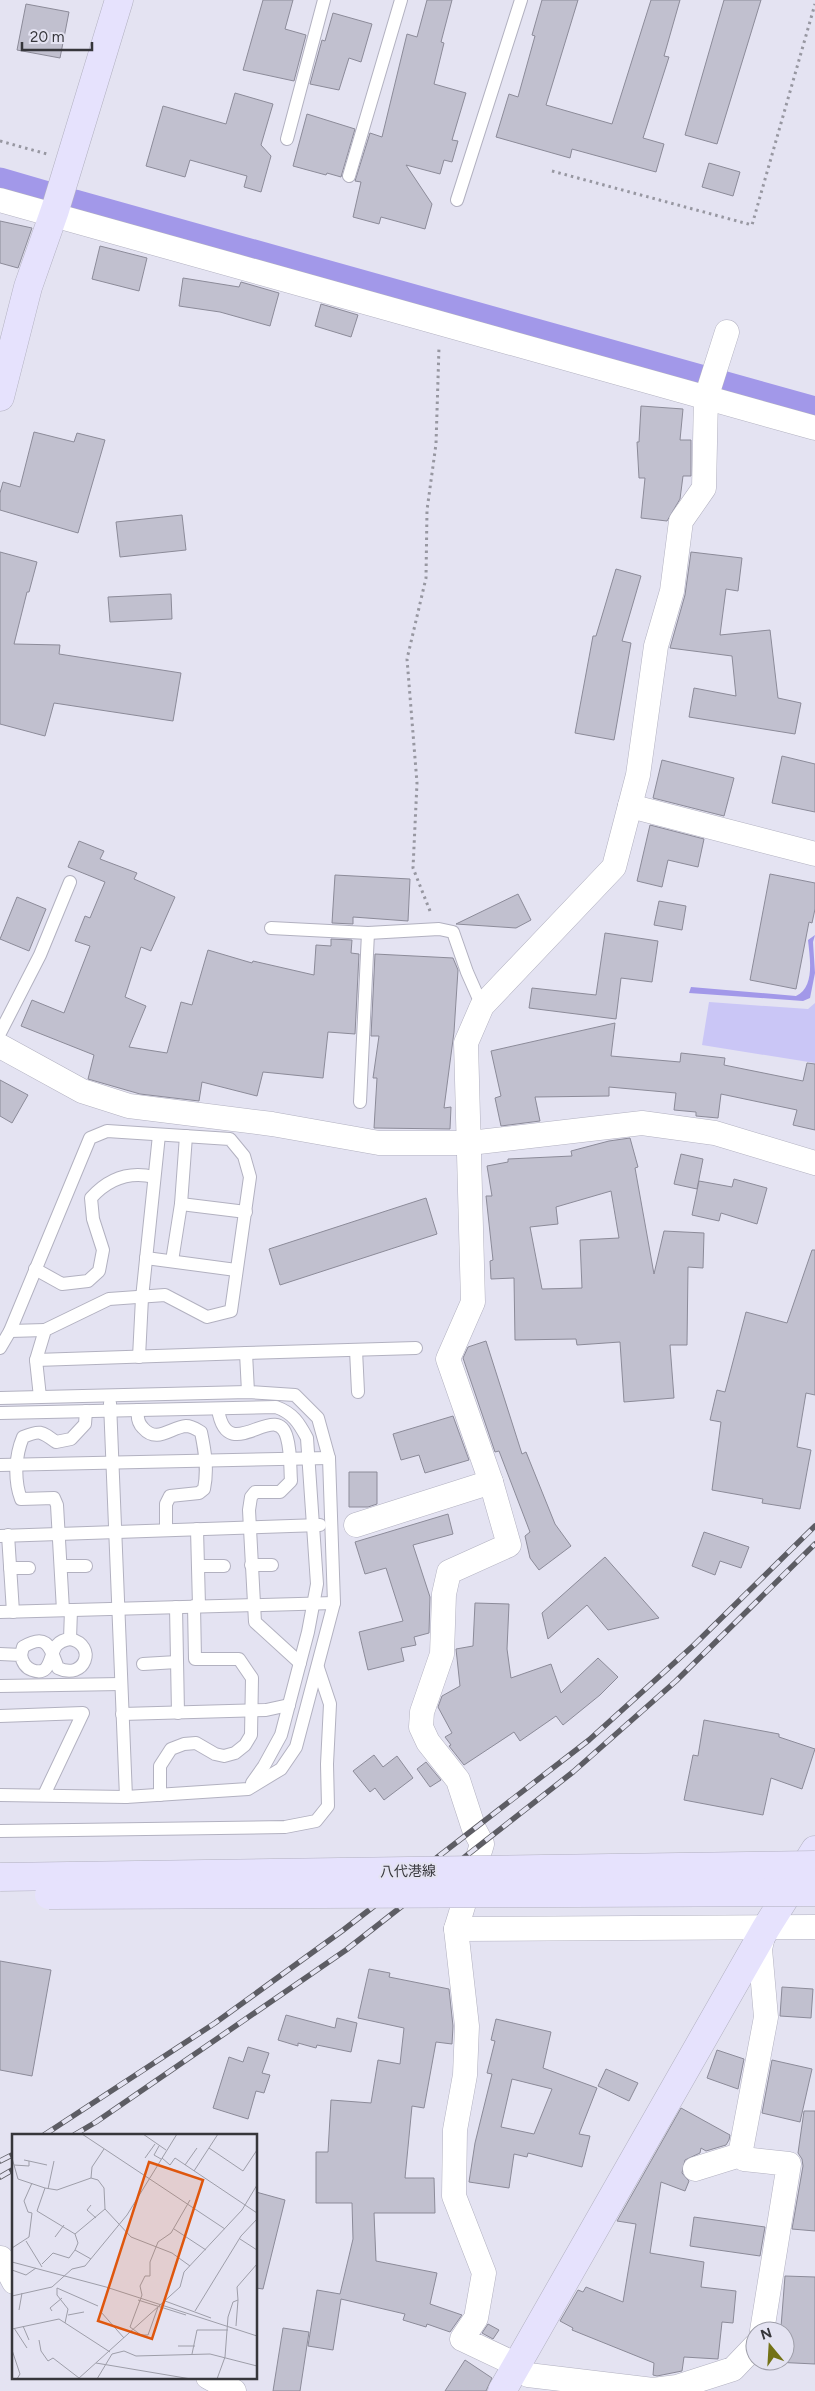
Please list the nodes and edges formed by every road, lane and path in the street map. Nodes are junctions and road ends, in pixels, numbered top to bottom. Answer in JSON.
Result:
{"nodes":[{"id":1,"x":119,"y":0,"type":"edge"},
{"id":2,"x":324,"y":0,"type":"edge"},
{"id":3,"x":401,"y":0,"type":"edge"},
{"id":4,"x":521,"y":0,"type":"edge"},
{"id":5,"x":815,"y":4,"type":"edge"},
{"id":6,"x":287,"y":139,"type":"dead end"},
{"id":7,"x":0,"y":142,"type":"edge"},
{"id":8,"x":70,"y":160,"type":"junction"},
{"id":9,"x":552,"y":171,"type":"dead end"},
{"id":10,"x":349,"y":176,"type":"dead end"},
{"id":11,"x":0,"y":200,"type":"edge"},
{"id":12,"x":457,"y":200,"type":"dead end"},
{"id":13,"x":53,"y":215,"type":"junction"},
{"id":14,"x":440,"y":324,"type":"junction"},
{"id":15,"x":727,"y":332,"type":"dead end"},
{"id":16,"x":0,"y":397,"type":"edge"},
{"id":17,"x":706,"y":398,"type":"junction"},
{"id":18,"x":815,"y":428,"type":"edge"},
{"id":19,"x":630,"y":806,"type":"junction"},
{"id":20,"x":815,"y":854,"type":"edge"},
{"id":21,"x":70,"y":882,"type":"dead end"},
{"id":22,"x":271,"y":928,"type":"dead end"},
{"id":23,"x":439,"y":929,"type":"junction"},
{"id":24,"x":368,"y":933,"type":"junction"},
{"id":25,"x":482,"y":1006,"type":"junction"},
{"id":26,"x":0,"y":1033,"type":"edge"},
{"id":27,"x":0,"y":1046,"type":"edge"},
{"id":28,"x":360,"y":1102,"type":"dead end"},
{"id":29,"x":159,"y":1135,"type":"junction"},
{"id":30,"x":186,"y":1136,"type":"junction"},
{"id":31,"x":470,"y":1144,"type":"junction"},
{"id":32,"x":815,"y":1163,"type":"edge"},
{"id":33,"x":154,"y":1177,"type":"junction"},
{"id":34,"x":181,"y":1204,"type":"junction"},
{"id":35,"x":246,"y":1212,"type":"junction"},
{"id":36,"x":146,"y":1258,"type":"junction"},
{"id":37,"x":172,"y":1261,"type":"junction"},
{"id":38,"x":35,"y":1269,"type":"junction"},
{"id":39,"x":236,"y":1270,"type":"junction"},
{"id":40,"x":142,"y":1298,"type":"junction"},
{"id":41,"x":45,"y":1330,"type":"junction"},
{"id":42,"x":10,"y":1331,"type":"junction"},
{"id":43,"x":0,"y":1348,"type":"edge"},
{"id":44,"x":416,"y":1348,"type":"dead end"},
{"id":45,"x":356,"y":1350,"type":"junction"},
{"id":46,"x":246,"y":1354,"type":"junction"},
{"id":47,"x":138,"y":1357,"type":"junction"},
{"id":48,"x":36,"y":1360,"type":"junction"},
{"id":49,"x":248,"y":1392,"type":"junction"},
{"id":50,"x":358,"y":1392,"type":"dead end"},
{"id":51,"x":110,"y":1395,"type":"junction"},
{"id":52,"x":40,"y":1397,"type":"junction"},
{"id":53,"x":0,"y":1398,"type":"edge"},
{"id":54,"x":218,"y":1409,"type":"junction"},
{"id":55,"x":138,"y":1410,"type":"junction"},
{"id":56,"x":86,"y":1411,"type":"junction"},
{"id":57,"x":110,"y":1411,"type":"junction"},
{"id":58,"x":0,"y":1413,"type":"edge"},
{"id":59,"x":290,"y":1458,"type":"junction"},
{"id":60,"x":308,"y":1458,"type":"junction"},
{"id":61,"x":329,"y":1458,"type":"junction"},
{"id":62,"x":206,"y":1460,"type":"junction"},
{"id":63,"x":112,"y":1462,"type":"junction"},
{"id":64,"x":0,"y":1465,"type":"edge"},
{"id":65,"x":17,"y":1465,"type":"junction"},
{"id":66,"x":490,"y":1482,"type":"junction"},
{"id":67,"x":330,"y":1524,"type":"junction"},
{"id":68,"x":312,"y":1525,"type":"junction"},
{"id":69,"x":356,"y":1525,"type":"dead end"},
{"id":70,"x":249,"y":1527,"type":"junction"},
{"id":71,"x":197,"y":1529,"type":"junction"},
{"id":72,"x":166,"y":1530,"type":"junction"},
{"id":73,"x":115,"y":1532,"type":"junction"},
{"id":74,"x":59,"y":1533,"type":"junction"},
{"id":75,"x":4,"y":1535,"type":"edge"},
{"id":76,"x":272,"y":1565,"type":"dead end"},
{"id":77,"x":60,"y":1566,"type":"junction"},
{"id":78,"x":86,"y":1566,"type":"dead end"},
{"id":79,"x":198,"y":1566,"type":"junction"},
{"id":80,"x":224,"y":1566,"type":"dead end"},
{"id":81,"x":252,"y":1566,"type":"junction"},
{"id":82,"x":10,"y":1568,"type":"junction"},
{"id":83,"x":29,"y":1568,"type":"dead end"},
{"id":84,"x":313,"y":1604,"type":"junction"},
{"id":85,"x":334,"y":1604,"type":"junction"},
{"id":86,"x":176,"y":1606,"type":"junction"},
{"id":87,"x":197,"y":1606,"type":"junction"},
{"id":88,"x":254,"y":1606,"type":"junction"},
{"id":89,"x":118,"y":1608,"type":"junction"},
{"id":90,"x":67,"y":1610,"type":"junction"},
{"id":91,"x":6,"y":1612,"type":"edge"},
{"id":92,"x":70,"y":1639,"type":"junction"},
{"id":93,"x":0,"y":1654,"type":"edge"},
{"id":94,"x":21,"y":1655,"type":"junction"},
{"id":95,"x":53,"y":1655,"type":"junction"},
{"id":96,"x":177,"y":1662,"type":"junction"},
{"id":97,"x":300,"y":1663,"type":"junction"},
{"id":98,"x":142,"y":1664,"type":"dead end"},
{"id":99,"x":318,"y":1668,"type":"junction"},
{"id":100,"x":121,"y":1684,"type":"junction"},
{"id":101,"x":0,"y":1686,"type":"edge"},
{"id":102,"x":289,"y":1705,"type":"junction"},
{"id":103,"x":251,"y":1711,"type":"junction"},
{"id":104,"x":178,"y":1713,"type":"junction"},
{"id":105,"x":122,"y":1714,"type":"junction"},
{"id":106,"x":0,"y":1716,"type":"edge"},
{"id":107,"x":248,"y":1789,"type":"junction"},
{"id":108,"x":0,"y":1791,"type":"edge"},
{"id":109,"x":0,"y":1795,"type":"edge"},
{"id":110,"x":160,"y":1795,"type":"junction"},
{"id":111,"x":44,"y":1796,"type":"junction"},
{"id":112,"x":126,"y":1797,"type":"junction"},
{"id":113,"x":0,"y":1830,"type":"edge"},
{"id":114,"x":815,"y":1850,"type":"edge"},
{"id":115,"x":815,"y":1865,"type":"edge"},
{"id":116,"x":0,"y":1877,"type":"edge"},
{"id":117,"x":815,"y":1892,"type":"edge"},
{"id":118,"x":0,"y":1895,"type":"edge"},
{"id":119,"x":766,"y":1928,"type":"junction"},
{"id":120,"x":815,"y":1928,"type":"edge"},
{"id":121,"x":456,"y":1929,"type":"junction"},
{"id":122,"x":740,"y":2155,"type":"junction"},
{"id":123,"x":695,"y":2169,"type":"dead end"},
{"id":124,"x":1,"y":2258,"type":"edge"},
{"id":125,"x":12,"y":2278,"type":"edge"},
{"id":126,"x":764,"y":2321,"type":"edge"},
{"id":127,"x":745,"y":2357,"type":"edge"},
{"id":128,"x":517,"y":2365,"type":"junction"},
{"id":129,"x":210,"y":2378,"type":"edge"},
{"id":130,"x":234,"y":2391,"type":"edge"},
{"id":131,"x":502,"y":2391,"type":"edge"}],
"edges":[{"from":1,"to":8,"type":"main road"},
{"from":2,"to":6,"type":"lane"},
{"from":3,"to":10,"type":"lane"},
{"from":4,"to":12,"type":"lane"},
{"from":5,"to":9,"type":"path"},
{"from":7,"to":8,"type":"path"},
{"from":8,"to":13,"type":"main road"},
{"from":11,"to":13,"type":"street"},
{"from":13,"to":14,"type":"street"},
{"from":13,"to":16,"type":"main road"},
{"from":14,"to":17,"type":"street"},
{"from":14,"to":23,"type":"path"},
{"from":15,"to":17,"type":"street"},
{"from":17,"to":18,"type":"street"},
{"from":17,"to":19,"type":"street"},
{"from":19,"to":20,"type":"street"},
{"from":19,"to":25,"type":"street"},
{"from":21,"to":26,"type":"lane"},
{"from":22,"to":24,"type":"lane"},
{"from":23,"to":24,"type":"lane"},
{"from":23,"to":25,"type":"lane"},
{"from":24,"to":28,"type":"lane"},
{"from":25,"to":31,"type":"street"},
{"from":27,"to":31,"type":"street"},
{"from":29,"to":30,"type":"lane"},
{"from":29,"to":33,"type":"lane"},
{"from":29,"to":38,"type":"lane"},
{"from":30,"to":34,"type":"lane"},
{"from":30,"to":35,"type":"lane"},
{"from":31,"to":32,"type":"street"},
{"from":31,"to":66,"type":"street"},
{"from":33,"to":36,"type":"lane"},
{"from":33,"to":38,"type":"lane"},
{"from":34,"to":35,"type":"lane"},
{"from":34,"to":37,"type":"lane"},
{"from":35,"to":39,"type":"lane"},
{"from":36,"to":37,"type":"lane"},
{"from":36,"to":40,"type":"lane"},
{"from":37,"to":39,"type":"lane"},
{"from":38,"to":42,"type":"lane"},
{"from":39,"to":40,"type":"lane"},
{"from":40,"to":41,"type":"lane"},
{"from":40,"to":47,"type":"lane"},
{"from":41,"to":42,"type":"lane"},
{"from":41,"to":48,"type":"lane"},
{"from":42,"to":43,"type":"lane"},
{"from":44,"to":45,"type":"lane"},
{"from":45,"to":46,"type":"lane"},
{"from":45,"to":50,"type":"lane"},
{"from":46,"to":47,"type":"lane"},
{"from":46,"to":49,"type":"lane"},
{"from":47,"to":48,"type":"lane"},
{"from":48,"to":52,"type":"lane"},
{"from":49,"to":51,"type":"lane"},
{"from":49,"to":61,"type":"lane"},
{"from":51,"to":52,"type":"lane"},
{"from":51,"to":57,"type":"lane"},
{"from":52,"to":53,"type":"lane"},
{"from":54,"to":55,"type":"lane"},
{"from":54,"to":59,"type":"lane"},
{"from":54,"to":60,"type":"lane"},
{"from":55,"to":57,"type":"lane"},
{"from":55,"to":62,"type":"lane"},
{"from":56,"to":57,"type":"lane"},
{"from":56,"to":58,"type":"lane"},
{"from":56,"to":65,"type":"lane"},
{"from":57,"to":63,"type":"lane"},
{"from":59,"to":60,"type":"lane"},
{"from":59,"to":62,"type":"lane"},
{"from":59,"to":70,"type":"lane"},
{"from":60,"to":61,"type":"lane"},
{"from":60,"to":68,"type":"lane"},
{"from":61,"to":67,"type":"lane"},
{"from":62,"to":63,"type":"lane"},
{"from":62,"to":72,"type":"lane"},
{"from":63,"to":65,"type":"lane"},
{"from":63,"to":73,"type":"lane"},
{"from":64,"to":65,"type":"lane"},
{"from":65,"to":74,"type":"lane"},
{"from":66,"to":69,"type":"street"},
{"from":66,"to":121,"type":"street"},
{"from":67,"to":68,"type":"lane"},
{"from":67,"to":85,"type":"lane"},
{"from":68,"to":70,"type":"lane"},
{"from":68,"to":84,"type":"lane"},
{"from":70,"to":71,"type":"lane"},
{"from":70,"to":81,"type":"lane"},
{"from":71,"to":72,"type":"lane"},
{"from":71,"to":79,"type":"lane"},
{"from":72,"to":73,"type":"lane"},
{"from":73,"to":74,"type":"lane"},
{"from":73,"to":89,"type":"lane"},
{"from":74,"to":75,"type":"lane"},
{"from":74,"to":77,"type":"lane"},
{"from":75,"to":82,"type":"lane"},
{"from":76,"to":81,"type":"lane"},
{"from":77,"to":78,"type":"lane"},
{"from":77,"to":90,"type":"lane"},
{"from":79,"to":80,"type":"lane"},
{"from":79,"to":87,"type":"lane"},
{"from":81,"to":88,"type":"lane"},
{"from":82,"to":83,"type":"lane"},
{"from":82,"to":91,"type":"lane"},
{"from":84,"to":85,"type":"lane"},
{"from":84,"to":88,"type":"lane"},
{"from":84,"to":97,"type":"lane"},
{"from":85,"to":99,"type":"lane"},
{"from":86,"to":87,"type":"lane"},
{"from":86,"to":89,"type":"lane"},
{"from":86,"to":96,"type":"lane"},
{"from":87,"to":88,"type":"lane"},
{"from":87,"to":103,"type":"lane"},
{"from":88,"to":97,"type":"lane"},
{"from":89,"to":90,"type":"lane"},
{"from":89,"to":100,"type":"lane"},
{"from":90,"to":91,"type":"lane"},
{"from":90,"to":92,"type":"lane"},
{"from":92,"to":95,"type":"lane"},
{"from":92,"to":95,"type":"lane"},
{"from":93,"to":94,"type":"lane"},
{"from":94,"to":95,"type":"lane"},
{"from":94,"to":95,"type":"lane"},
{"from":96,"to":98,"type":"lane"},
{"from":96,"to":104,"type":"lane"},
{"from":97,"to":102,"type":"lane"},
{"from":99,"to":107,"type":"lane"},
{"from":99,"to":113,"type":"lane"},
{"from":100,"to":101,"type":"lane"},
{"from":100,"to":105,"type":"lane"},
{"from":102,"to":103,"type":"lane"},
{"from":102,"to":107,"type":"lane"},
{"from":103,"to":104,"type":"lane"},
{"from":103,"to":110,"type":"lane"},
{"from":104,"to":105,"type":"lane"},
{"from":105,"to":112,"type":"lane"},
{"from":106,"to":111,"type":"lane"},
{"from":107,"to":110,"type":"lane"},
{"from":108,"to":109,"type":"lane"},
{"from":109,"to":111,"type":"lane"},
{"from":110,"to":112,"type":"lane"},
{"from":111,"to":112,"type":"lane"},
{"from":114,"to":119,"type":"main road"},
{"from":115,"to":116,"type":"main road","name":"八代港線","bridge":true},
{"from":117,"to":118,"type":"main road","name":"八代港線","bridge":true},
{"from":119,"to":120,"type":"street"},
{"from":119,"to":121,"type":"street"},
{"from":119,"to":122,"type":"street"},
{"from":119,"to":128,"type":"main road"},
{"from":121,"to":128,"type":"street"},
{"from":122,"to":123,"type":"street"},
{"from":122,"to":126,"type":"street"},
{"from":124,"to":125,"type":"street"},
{"from":127,"to":128,"type":"street"},
{"from":128,"to":131,"type":"main road"},
{"from":129,"to":130,"type":"street"}]}
